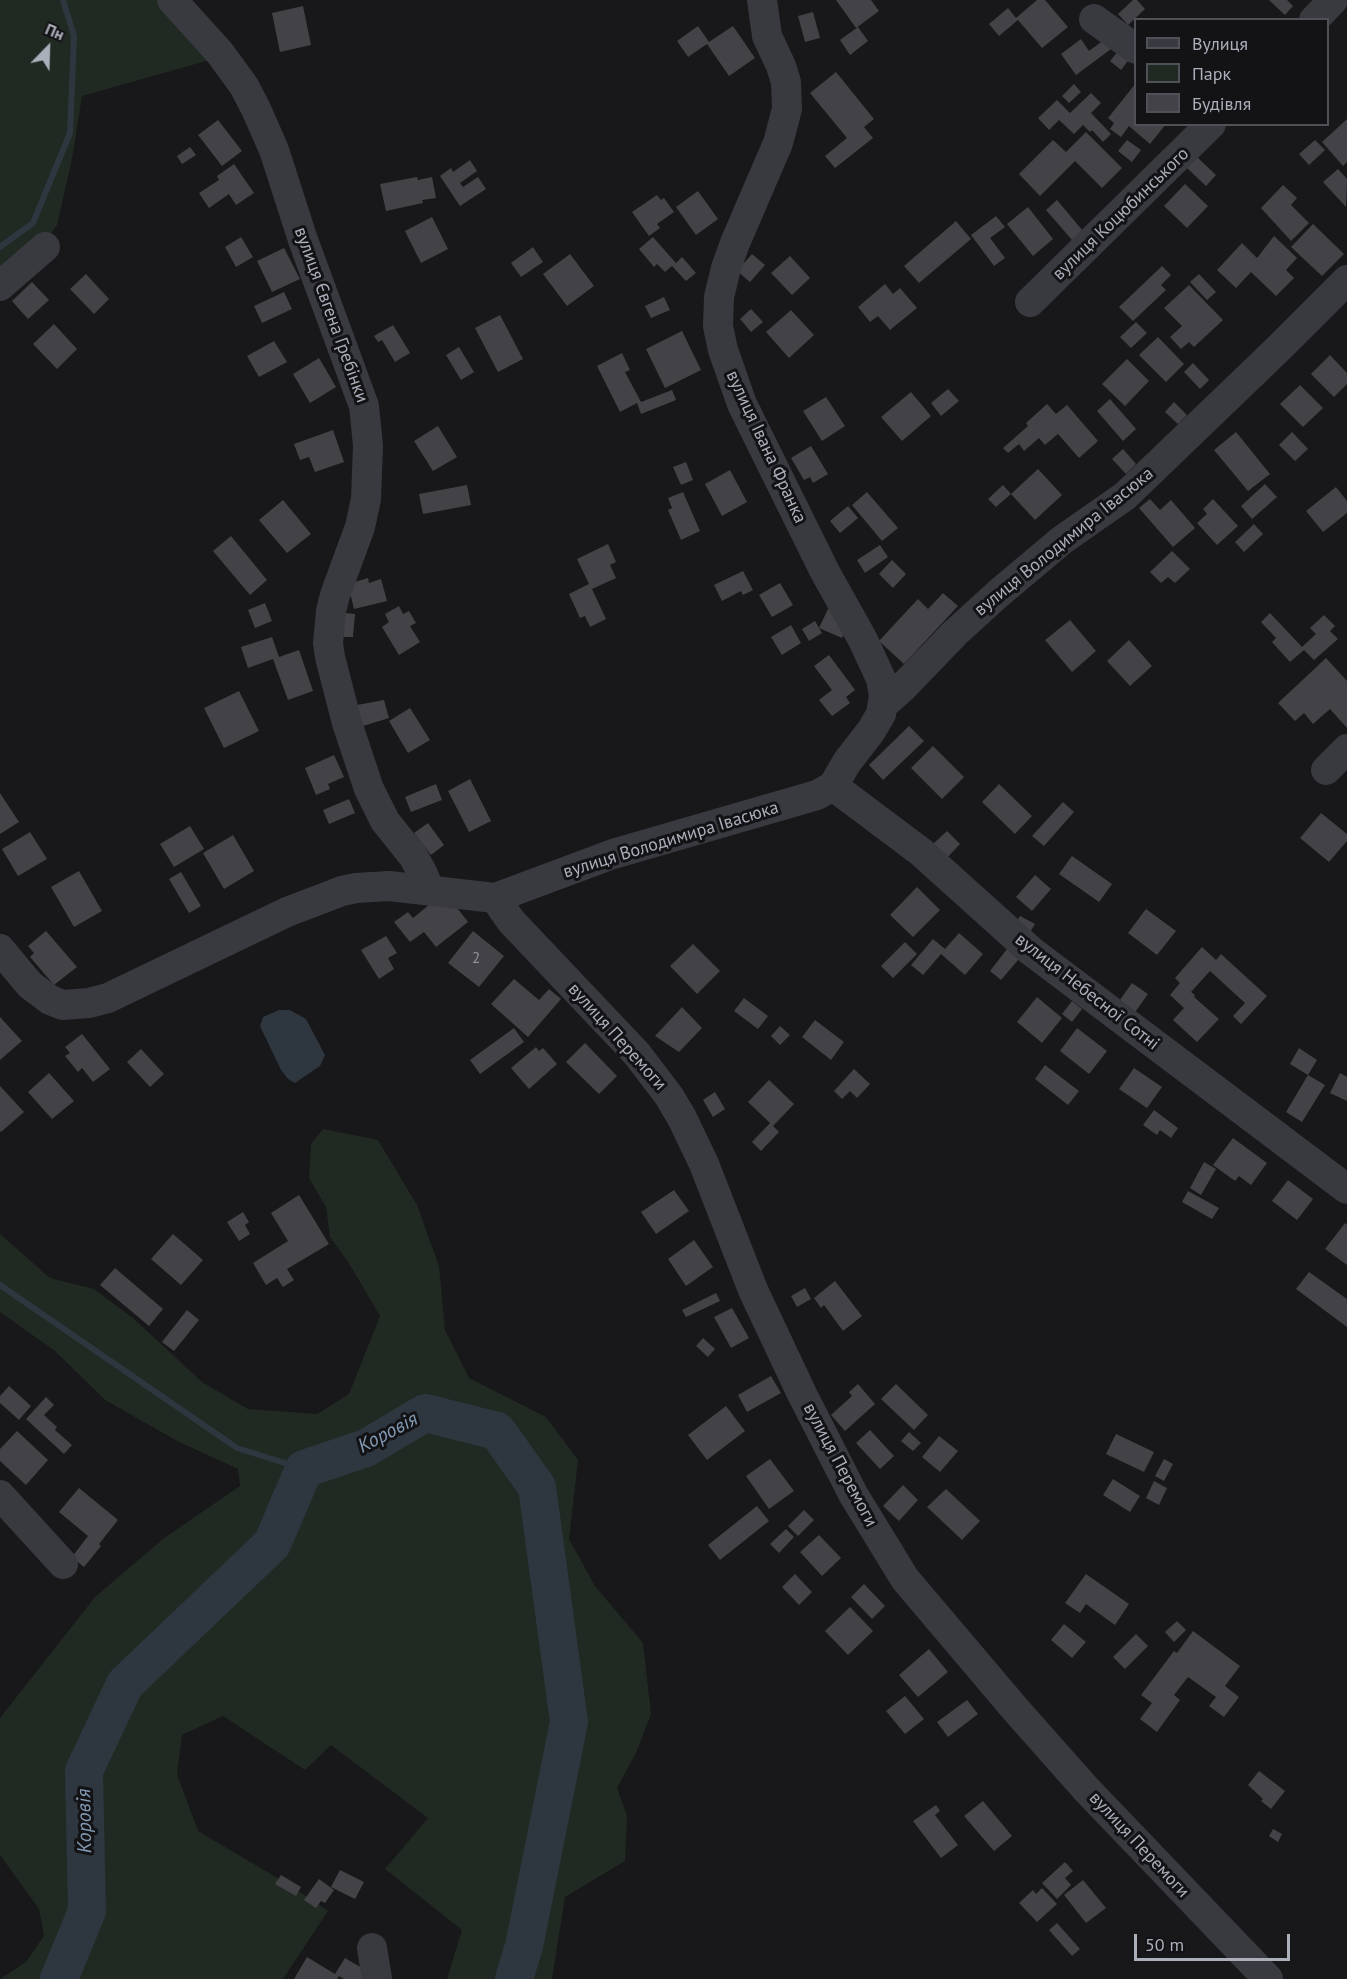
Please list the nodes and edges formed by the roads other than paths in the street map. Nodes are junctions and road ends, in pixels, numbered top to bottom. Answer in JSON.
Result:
{"nodes":[{"id":1,"x":172,"y":0,"type":"edge"},
{"id":2,"x":762,"y":0,"type":"edge"},
{"id":3,"x":1333,"y":0,"type":"edge"},
{"id":4,"x":1316,"y":18,"type":"edge"},
{"id":5,"x":1094,"y":19,"type":"dead end"},
{"id":6,"x":1134,"y":48,"type":"edge"},
{"id":7,"x":1209,"y":126,"type":"edge"},
{"id":8,"x":45,"y":247,"type":"dead end"},
{"id":9,"x":1347,"y":280,"type":"edge"},
{"id":10,"x":0,"y":286,"type":"edge"},
{"id":11,"x":1030,"y":302,"type":"dead end"},
{"id":12,"x":882,"y":709,"type":"junction"},
{"id":13,"x":833,"y":786,"type":"junction"},
{"id":14,"x":429,"y":889,"type":"junction"},
{"id":15,"x":495,"y":898,"type":"junction"},
{"id":16,"x":0,"y":949,"type":"edge"},
{"id":17,"x":1347,"y":1189,"type":"edge"},
{"id":18,"x":0,"y":1495,"type":"edge"},
{"id":19,"x":63,"y":1564,"type":"dead end"},
{"id":20,"x":372,"y":1948,"type":"dead end"},
{"id":21,"x":377,"y":1979,"type":"edge"},
{"id":22,"x":1268,"y":1979,"type":"edge"}],
"edges":[{"from":1,"to":14,"type":"street","name":"вулиця Євгена Гребінки"},
{"from":2,"to":12,"type":"street","name":"вулиця Івана Франка"},
{"from":3,"to":4,"type":"street"},
{"from":5,"to":6,"type":"street"},
{"from":7,"to":11,"type":"street","name":"вулиця Коцюбинського"},
{"from":8,"to":10,"type":"street"},
{"from":9,"to":12,"type":"street","name":"вулиця Володимира Івасюка"},
{"from":12,"to":13,"type":"street","name":"вулиця Володимира Івасюка"},
{"from":13,"to":15,"type":"street","name":"вулиця Володимира Івасюка"},
{"from":13,"to":17,"type":"street","name":"вулиця Небесної Сотні"},
{"from":14,"to":15,"type":"street"},
{"from":14,"to":16,"type":"street"},
{"from":15,"to":22,"type":"street","name":"вулиця Перемоги"},
{"from":18,"to":19,"type":"street"},
{"from":20,"to":21,"type":"street"}]}
